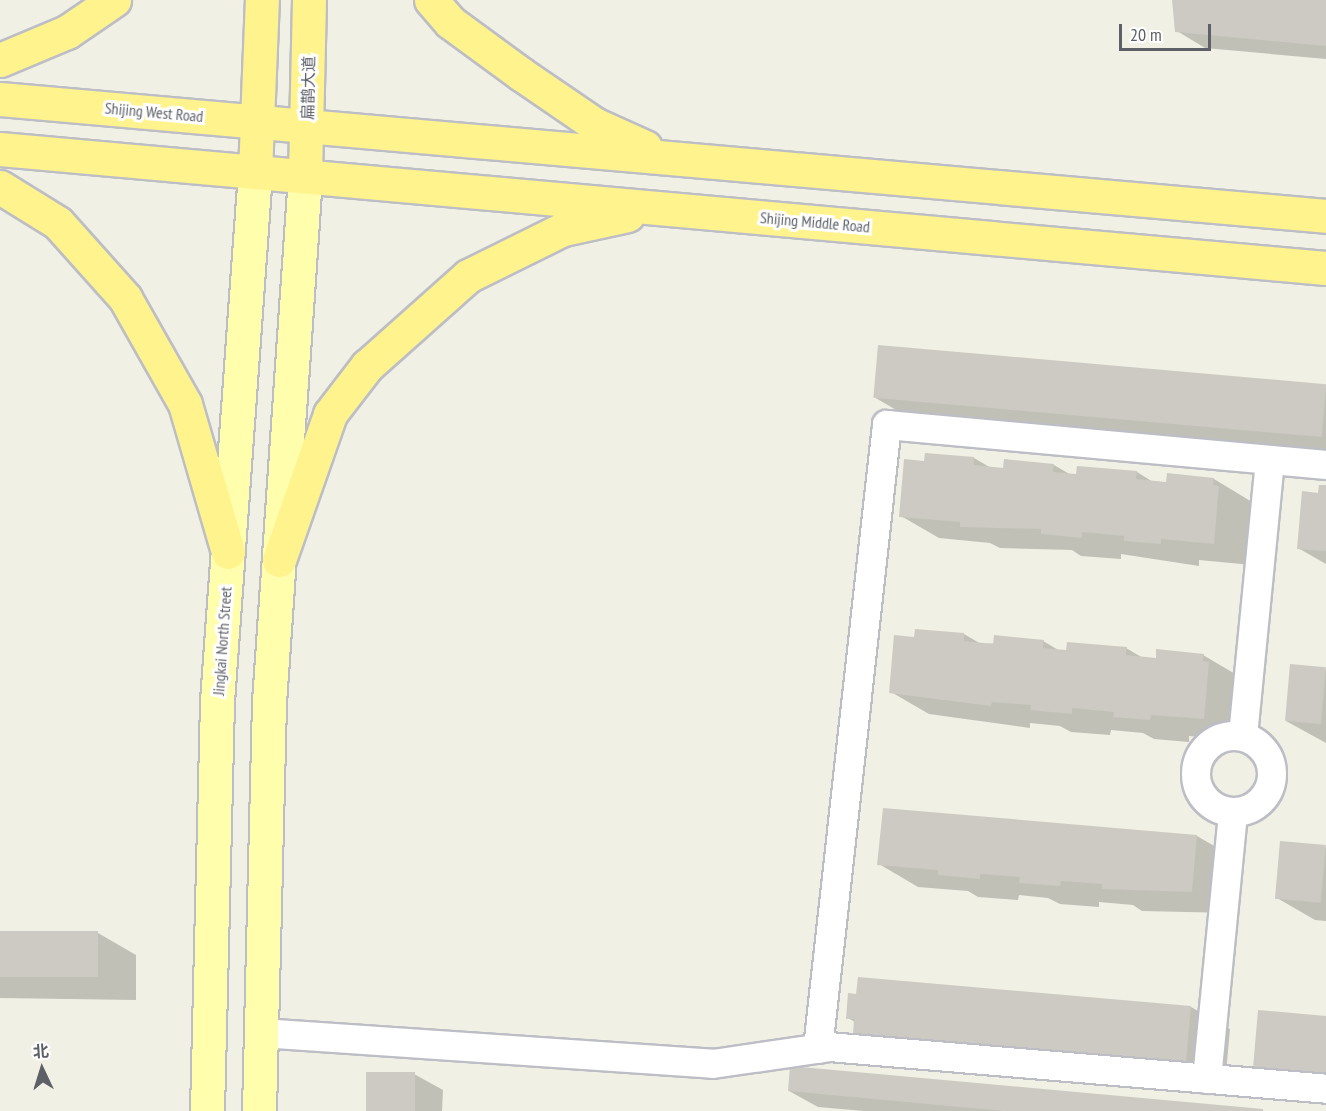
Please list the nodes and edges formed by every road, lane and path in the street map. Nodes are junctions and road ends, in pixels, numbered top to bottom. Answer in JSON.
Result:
{"nodes":[{"id":1,"x":114,"y":0,"type":"edge"},
{"id":2,"x":262,"y":0,"type":"edge"},
{"id":3,"x":309,"y":0,"type":"edge"},
{"id":4,"x":431,"y":0,"type":"edge"},
{"id":5,"x":0,"y":60,"type":"edge"},
{"id":6,"x":0,"y":99,"type":"edge"},
{"id":7,"x":258,"y":121,"type":"junction"},
{"id":8,"x":307,"y":126,"type":"junction"},
{"id":9,"x":0,"y":149,"type":"edge"},
{"id":10,"x":669,"y":158,"type":"junction"},
{"id":11,"x":255,"y":172,"type":"junction"},
{"id":12,"x":305,"y":176,"type":"junction"},
{"id":13,"x":0,"y":187,"type":"edge"},
{"id":14,"x":669,"y":209,"type":"junction"},
{"id":15,"x":1326,"y":216,"type":"edge"},
{"id":16,"x":1326,"y":268,"type":"edge"},
{"id":17,"x":1270,"y":460,"type":"junction"},
{"id":18,"x":1326,"y":465,"type":"edge"},
{"id":19,"x":228,"y":552,"type":"junction"},
{"id":20,"x":279,"y":561,"type":"junction"},
{"id":21,"x":1243,"y":736,"type":"junction"},
{"id":22,"x":1233,"y":812,"type":"junction"},
{"id":23,"x":261,"y":1034,"type":"junction"},
{"id":24,"x":818,"y":1048,"type":"junction"},
{"id":25,"x":1207,"y":1079,"type":"junction"},
{"id":26,"x":1326,"y":1089,"type":"edge"},
{"id":27,"x":207,"y":1111,"type":"edge"},
{"id":28,"x":259,"y":1111,"type":"edge"}],
"edges":[{"from":1,"to":5,"type":"highway"},
{"from":2,"to":7,"type":"highway"},
{"from":3,"to":8,"type":"highway","name":"扁鹊大道"},
{"from":4,"to":10,"type":"highway"},
{"from":6,"to":7,"type":"highway","name":"Shijing West Road"},
{"from":7,"to":8,"type":"highway","name":"Shijing West Road"},
{"from":7,"to":11,"type":"highway"},
{"from":8,"to":10,"type":"highway"},
{"from":8,"to":12,"type":"highway","name":"扁鹊大道"},
{"from":9,"to":11,"type":"highway"},
{"from":10,"to":15,"type":"highway"},
{"from":11,"to":12,"type":"highway"},
{"from":11,"to":19,"type":"main road","name":"Jingkai North Street"},
{"from":12,"to":14,"type":"highway","name":"Shijing Middle Road"},
{"from":12,"to":20,"type":"main road"},
{"from":13,"to":19,"type":"highway"},
{"from":14,"to":16,"type":"highway","name":"Shijing Middle Road"},
{"from":14,"to":20,"type":"highway"},
{"from":17,"to":18,"type":"lane"},
{"from":17,"to":21,"type":"lane"},
{"from":17,"to":24,"type":"lane"},
{"from":19,"to":27,"type":"main road","name":"Jingkai North Street"},
{"from":20,"to":23,"type":"main road"},
{"from":21,"to":22,"type":"lane"},
{"from":21,"to":22,"type":"lane"},
{"from":22,"to":25,"type":"lane"},
{"from":23,"to":24,"type":"lane"},
{"from":23,"to":28,"type":"main road"},
{"from":24,"to":25,"type":"lane"},
{"from":25,"to":26,"type":"lane"}]}
